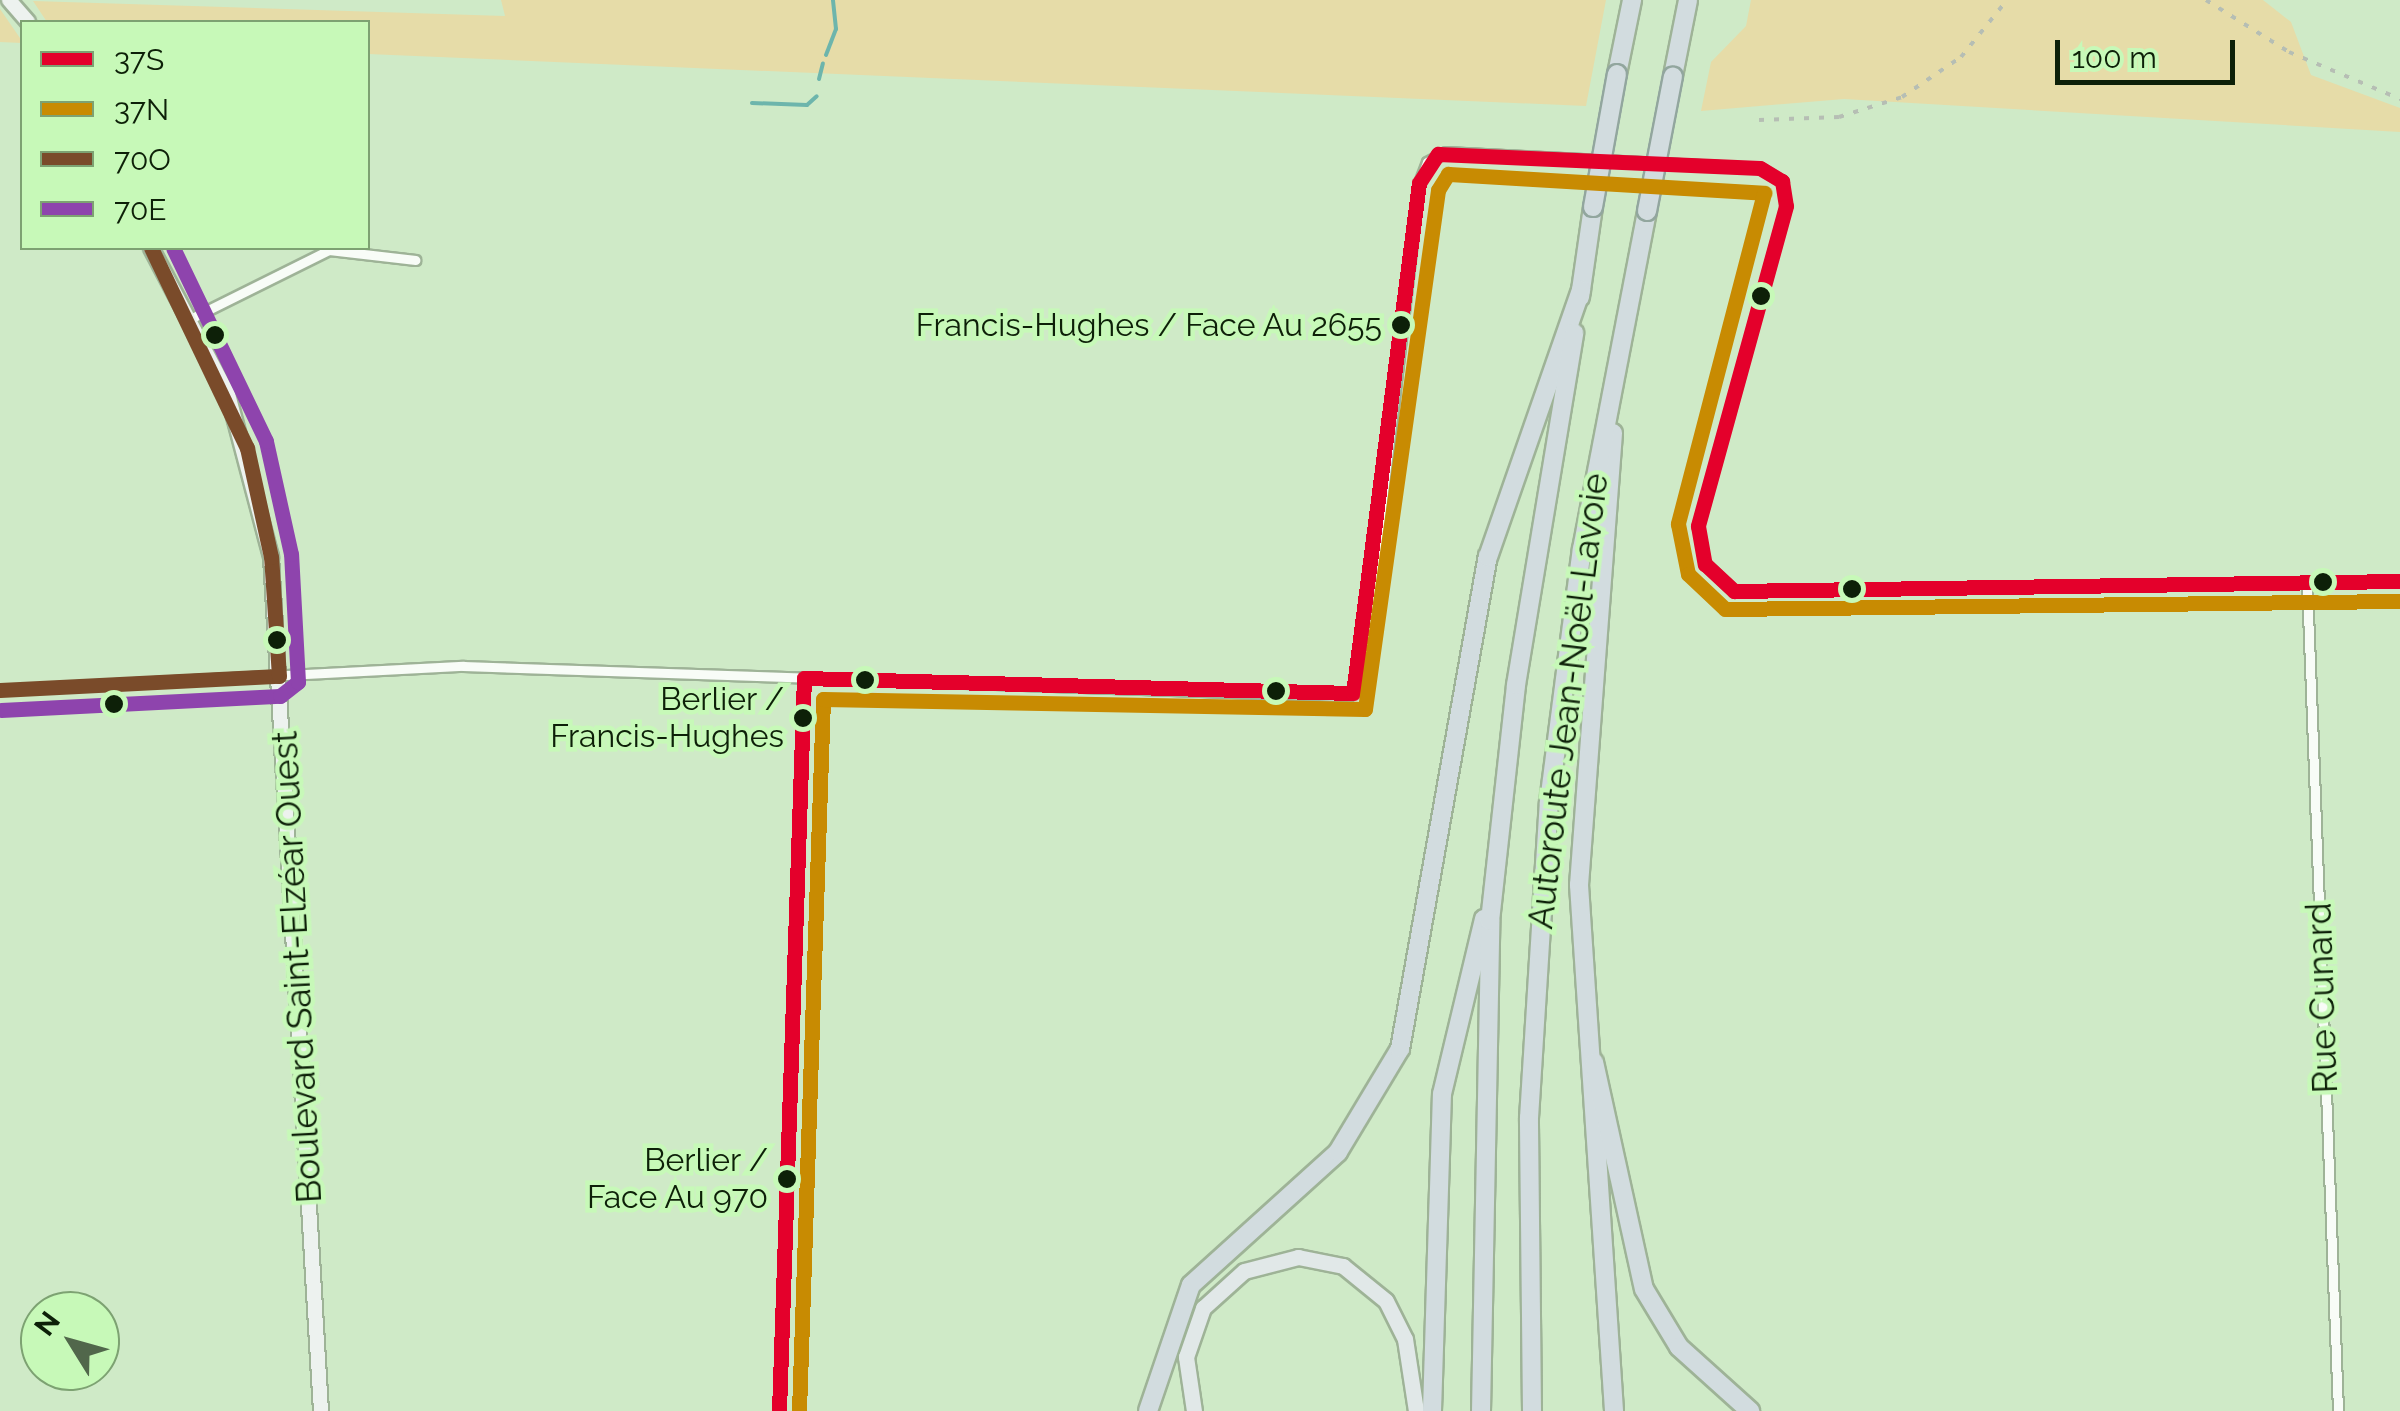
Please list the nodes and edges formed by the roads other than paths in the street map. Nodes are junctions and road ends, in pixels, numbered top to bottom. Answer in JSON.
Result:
{"nodes":[{"id":1,"x":9,"y":0,"type":"edge"},
{"id":2,"x":1632,"y":0,"type":"edge"},
{"id":3,"x":1688,"y":0,"type":"edge"},
{"id":4,"x":26,"y":20,"type":"edge"},
{"id":5,"x":152,"y":250,"type":"edge"},
{"id":6,"x":415,"y":260,"type":"dead end"},
{"id":7,"x":1581,"y":290,"type":"junction"},
{"id":8,"x":190,"y":319,"type":"junction"},
{"id":9,"x":1622,"y":338,"type":"junction"},
{"id":10,"x":2400,"y":582,"type":"edge"},
{"id":11,"x":2307,"y":585,"type":"junction"},
{"id":12,"x":279,"y":676,"type":"junction"},
{"id":13,"x":804,"y":678,"type":"junction"},
{"id":14,"x":0,"y":690,"type":"edge"},
{"id":15,"x":1494,"y":885,"type":"junction"},
{"id":16,"x":1580,"y":983,"type":"junction"},
{"id":17,"x":1156,"y":1388,"type":"junction"},
{"id":18,"x":321,"y":1411,"type":"edge"},
{"id":19,"x":780,"y":1411,"type":"edge"},
{"id":20,"x":1148,"y":1411,"type":"edge"},
{"id":21,"x":1162,"y":1411,"type":"edge"},
{"id":22,"x":1194,"y":1411,"type":"edge"},
{"id":23,"x":1416,"y":1411,"type":"edge"},
{"id":24,"x":1432,"y":1411,"type":"edge"},
{"id":25,"x":1481,"y":1411,"type":"edge"},
{"id":26,"x":1532,"y":1411,"type":"edge"},
{"id":27,"x":1614,"y":1411,"type":"edge"},
{"id":28,"x":1750,"y":1411,"type":"edge"},
{"id":29,"x":2338,"y":1411,"type":"edge"}],
"edges":[{"from":1,"to":4,"type":"street"},
{"from":2,"to":7,"type":"highway","name":"Autoroute Jean-Noël-Lavoie","bridge":true},
{"from":3,"to":9,"type":"highway","name":"Autoroute Jean-Noël-Lavoie","bridge":true},
{"from":5,"to":8,"type":"street","name":"Boulevard Saint-Elzéar Ouest"},
{"from":6,"to":8,"type":"street"},
{"from":7,"to":15,"type":"highway","name":"Autoroute Jean-Noël-Lavoie"},
{"from":7,"to":17,"type":"highway"},
{"from":8,"to":12,"type":"street","name":"Boulevard Saint-Elzéar Ouest"},
{"from":9,"to":16,"type":"highway"},
{"from":9,"to":26,"type":"highway","name":"Autoroute Jean-Noël-Lavoie"},
{"from":10,"to":11,"type":"street"},
{"from":11,"to":13,"type":"street"},
{"from":11,"to":29,"type":"street","name":"Rue Cunard"},
{"from":12,"to":13,"type":"street"},
{"from":12,"to":14,"type":"street"},
{"from":12,"to":18,"type":"street","name":"Boulevard Saint-Elzéar Ouest"},
{"from":13,"to":19,"type":"street"},
{"from":15,"to":24,"type":"highway"},
{"from":15,"to":25,"type":"highway","name":"Autoroute Jean-Noël-Lavoie"},
{"from":16,"to":27,"type":"highway"},
{"from":16,"to":28,"type":"highway"},
{"from":17,"to":20,"type":"highway"},
{"from":17,"to":21,"type":"highway"},
{"from":22,"to":23,"type":"main road"}]}
